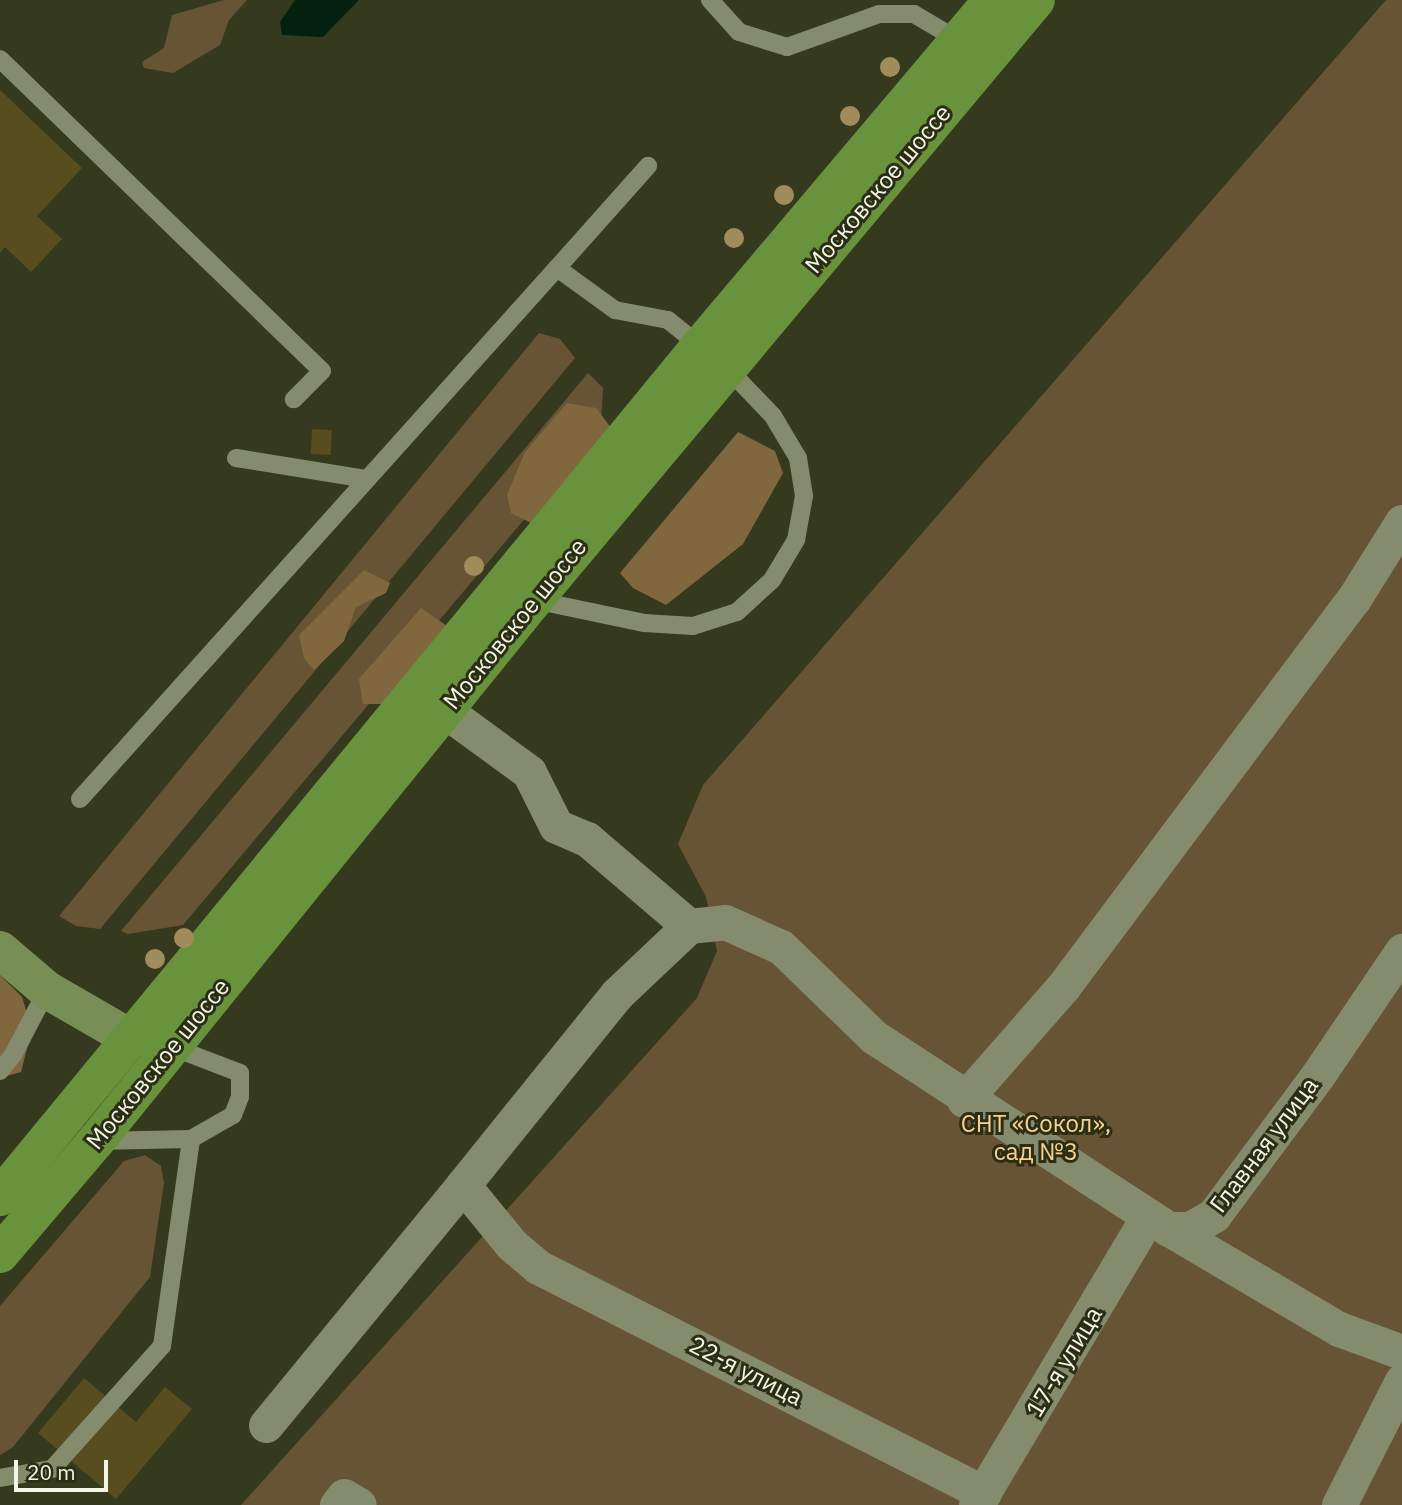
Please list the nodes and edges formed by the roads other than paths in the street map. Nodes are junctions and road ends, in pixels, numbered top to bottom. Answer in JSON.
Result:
{"nodes":[{"id":1,"x":710,"y":0,"type":"edge"},
{"id":2,"x":992,"y":0,"type":"edge"},
{"id":3,"x":1036,"y":0,"type":"edge"},
{"id":4,"x":958,"y":40,"type":"junction"},
{"id":5,"x":0,"y":59,"type":"edge"},
{"id":6,"x":648,"y":166,"type":"dead end"},
{"id":7,"x":557,"y":268,"type":"junction"},
{"id":8,"x":714,"y":357,"type":"junction"},
{"id":9,"x":294,"y":399,"type":"dead end"},
{"id":10,"x":236,"y":458,"type":"dead end"},
{"id":11,"x":365,"y":479,"type":"junction"},
{"id":12,"x":1402,"y":522,"type":"edge"},
{"id":13,"x":534,"y":600,"type":"junction"},
{"id":14,"x":444,"y":710,"type":"junction"},
{"id":15,"x":80,"y":799,"type":"dead end"},
{"id":16,"x":689,"y":926,"type":"junction"},
{"id":17,"x":0,"y":950,"type":"edge"},
{"id":18,"x":1402,"y":951,"type":"edge"},
{"id":19,"x":47,"y":989,"type":"junction"},
{"id":20,"x":132,"y":1039,"type":"junction"},
{"id":21,"x":172,"y":1047,"type":"junction"},
{"id":22,"x":0,"y":1071,"type":"edge"},
{"id":23,"x":964,"y":1100,"type":"junction"},
{"id":24,"x":191,"y":1139,"type":"junction"},
{"id":25,"x":96,"y":1142,"type":"junction"},
{"id":26,"x":463,"y":1185,"type":"junction"},
{"id":27,"x":0,"y":1197,"type":"edge"},
{"id":28,"x":1158,"y":1223,"type":"junction"},
{"id":29,"x":0,"y":1254,"type":"edge"},
{"id":30,"x":1402,"y":1352,"type":"edge"},
{"id":31,"x":1402,"y":1381,"type":"edge"},
{"id":32,"x":266,"y":1425,"type":"dead end"},
{"id":33,"x":0,"y":1478,"type":"edge"},
{"id":34,"x":980,"y":1499,"type":"edge"},
{"id":35,"x":1339,"y":1505,"type":"edge"}],
"edges":[{"from":1,"to":4,"type":"lane"},
{"from":2,"to":4,"type":"main road","name":"Московское шоссе"},
{"from":3,"to":8,"type":"main road","name":"Московское шоссе"},
{"from":4,"to":8,"type":"main road","name":"Московское шоссе"},
{"from":5,"to":9,"type":"lane"},
{"from":6,"to":7,"type":"lane"},
{"from":7,"to":8,"type":"lane"},
{"from":7,"to":11,"type":"lane"},
{"from":8,"to":13,"type":"main road","name":"Московское шоссе"},
{"from":8,"to":13,"type":"lane"},
{"from":8,"to":20,"type":"main road","name":"Московское шоссе"},
{"from":10,"to":11,"type":"lane"},
{"from":11,"to":15,"type":"lane"},
{"from":12,"to":23,"type":"street"},
{"from":13,"to":14,"type":"main road","name":"Московское шоссе"},
{"from":14,"to":16,"type":"street"},
{"from":14,"to":21,"type":"main road","name":"Московское шоссе"},
{"from":16,"to":23,"type":"street"},
{"from":16,"to":26,"type":"street"},
{"from":17,"to":19,"type":"street"},
{"from":18,"to":28,"type":"street","name":"Главная улица"},
{"from":19,"to":20,"type":"street"},
{"from":19,"to":22,"type":"lane"},
{"from":20,"to":21,"type":"main road"},
{"from":20,"to":27,"type":"main road","name":"Московское шоссе"},
{"from":21,"to":24,"type":"lane"},
{"from":21,"to":25,"type":"main road","name":"Московское шоссе"},
{"from":23,"to":28,"type":"street"},
{"from":24,"to":25,"type":"lane"},
{"from":24,"to":33,"type":"lane"},
{"from":25,"to":29,"type":"main road","name":"Московское шоссе"},
{"from":26,"to":32,"type":"street"},
{"from":26,"to":34,"type":"street","name":"22-я улица"},
{"from":28,"to":30,"type":"street"},
{"from":28,"to":34,"type":"street","name":"17-я улица"},
{"from":31,"to":35,"type":"street"}]}
